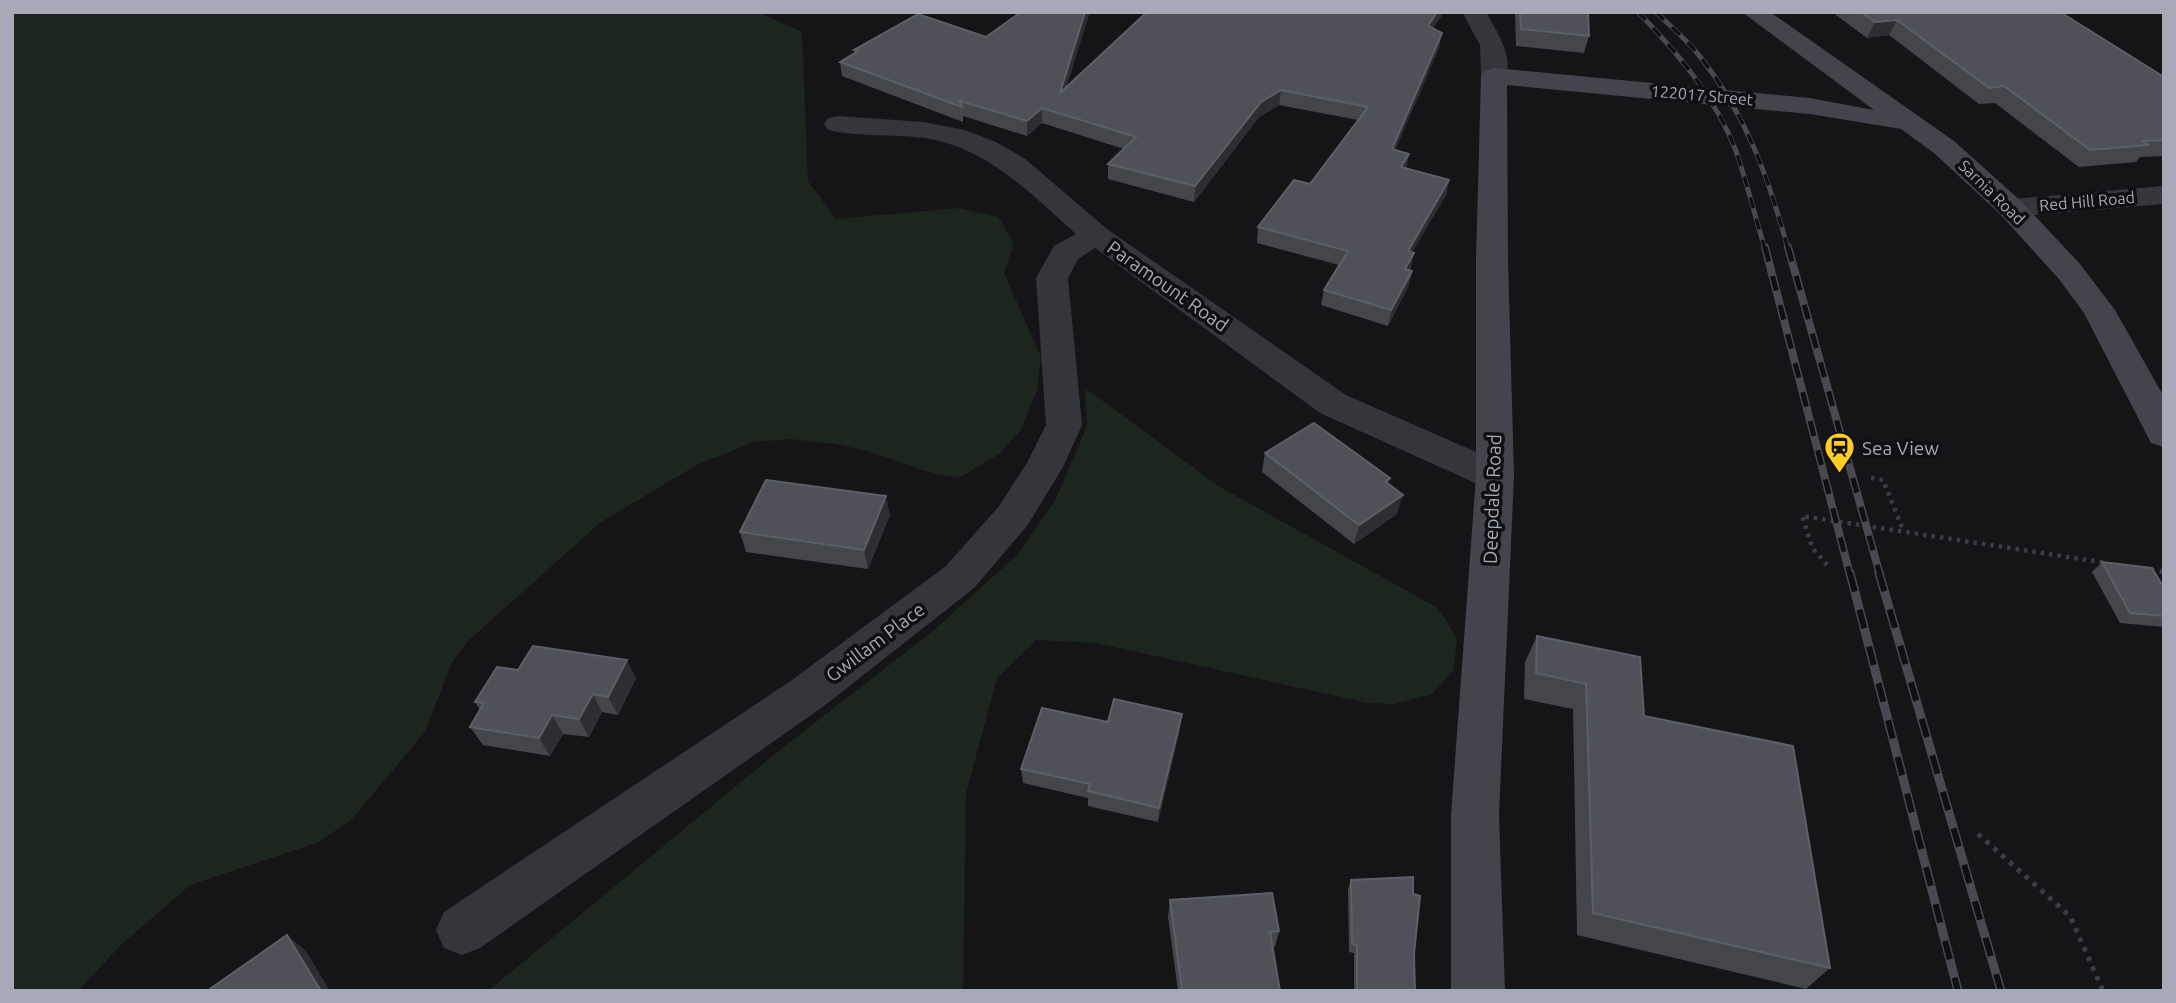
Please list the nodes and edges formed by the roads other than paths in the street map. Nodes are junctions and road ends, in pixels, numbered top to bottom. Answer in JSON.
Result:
{"nodes":[{"id":1,"x":1474,"y":12,"type":"edge"},
{"id":2,"x":1754,"y":12,"type":"edge"},
{"id":3,"x":1494,"y":76,"type":"junction"},
{"id":4,"x":1908,"y":122,"type":"junction"},
{"id":5,"x":838,"y":124,"type":"dead end"},
{"id":6,"x":2164,"y":195,"type":"edge"},
{"id":7,"x":2011,"y":208,"type":"junction"},
{"id":8,"x":1096,"y":235,"type":"junction"},
{"id":9,"x":2164,"y":434,"type":"edge"},
{"id":10,"x":1495,"y":476,"type":"junction"},
{"id":11,"x":461,"y":930,"type":"dead end"},
{"id":12,"x":1478,"y":991,"type":"edge"}],
"edges":[{"from":1,"to":3,"type":"street","name":"Deepdale Road"},
{"from":2,"to":4,"type":"street","name":"Sarnia Road"},
{"from":3,"to":4,"type":"street","name":"122017 Street"},
{"from":3,"to":10,"type":"street","name":"Deepdale Road"},
{"from":4,"to":7,"type":"street","name":"Sarnia Road"},
{"from":5,"to":8,"type":"street","name":"Paramount Road"},
{"from":6,"to":7,"type":"street","name":"Red Hill Road"},
{"from":7,"to":9,"type":"street","name":"Sarnia Road"},
{"from":8,"to":10,"type":"street","name":"Paramount Road"},
{"from":8,"to":11,"type":"street","name":"Gwillam Place"},
{"from":10,"to":12,"type":"street","name":"Deepdale Road"}]}
